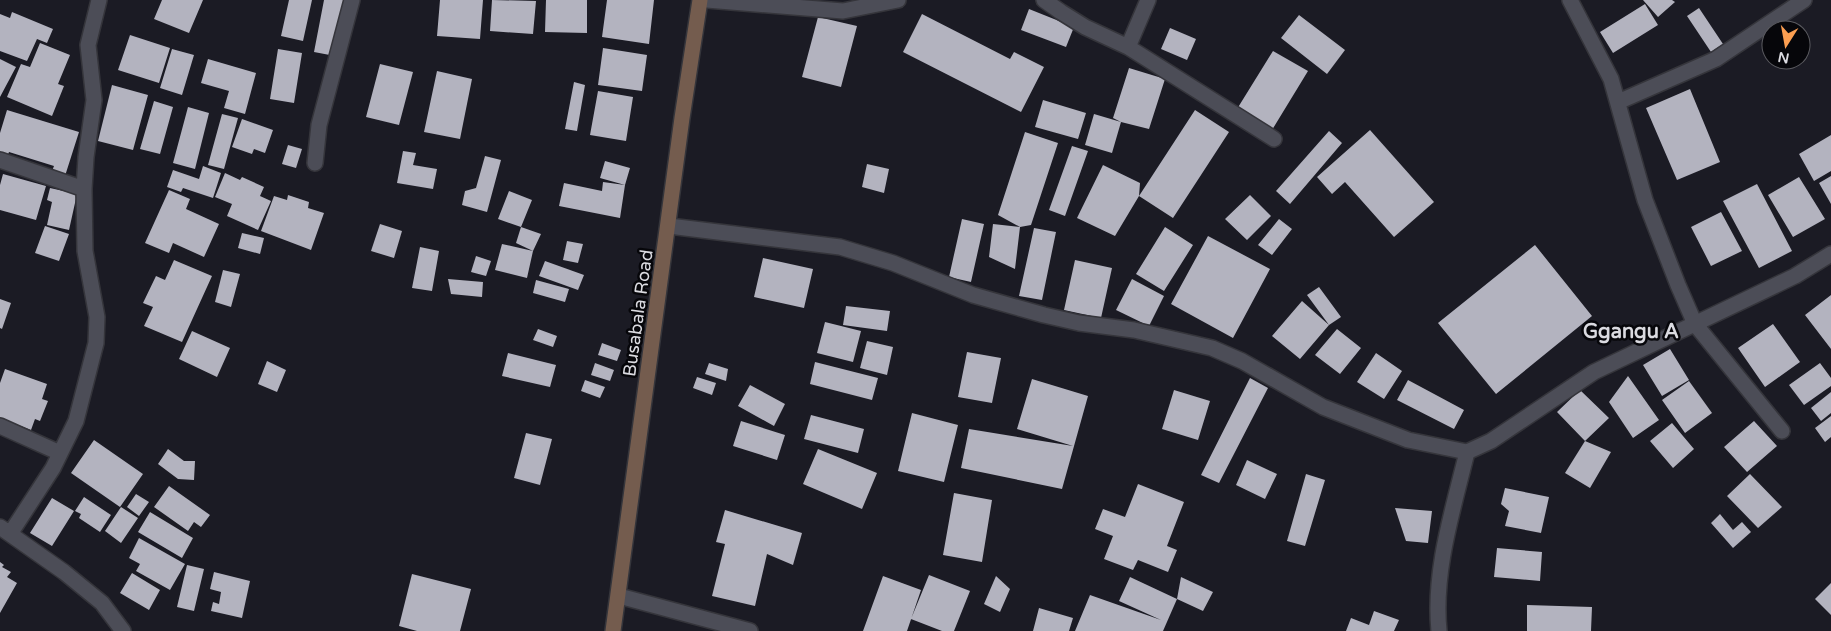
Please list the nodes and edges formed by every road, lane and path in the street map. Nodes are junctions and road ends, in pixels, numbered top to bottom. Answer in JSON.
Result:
{"nodes":[{"id":1,"x":99,"y":0,"type":"edge"},
{"id":2,"x":352,"y":0,"type":"edge"},
{"id":3,"x":700,"y":0,"type":"edge"},
{"id":4,"x":706,"y":0,"type":"edge"},
{"id":5,"x":898,"y":0,"type":"edge"},
{"id":6,"x":1044,"y":0,"type":"edge"},
{"id":7,"x":1148,"y":0,"type":"edge"},
{"id":8,"x":1570,"y":0,"type":"edge"},
{"id":9,"x":1804,"y":0,"type":"edge"},
{"id":10,"x":1128,"y":47,"type":"junction"},
{"id":11,"x":1618,"y":102,"type":"junction"},
{"id":12,"x":1274,"y":139,"type":"dead end"},
{"id":13,"x":0,"y":160,"type":"edge"},
{"id":14,"x":315,"y":163,"type":"dead end"},
{"id":15,"x":84,"y":188,"type":"junction"},
{"id":16,"x":669,"y":226,"type":"junction"},
{"id":17,"x":1831,"y":254,"type":"edge"},
{"id":18,"x":1695,"y":324,"type":"junction"},
{"id":19,"x":0,"y":426,"type":"edge"},
{"id":20,"x":1782,"y":431,"type":"dead end"},
{"id":21,"x":1467,"y":452,"type":"junction"},
{"id":22,"x":60,"y":454,"type":"junction"},
{"id":23,"x":5,"y":531,"type":"edge"},
{"id":24,"x":619,"y":596,"type":"junction"},
{"id":25,"x":123,"y":631,"type":"edge"},
{"id":26,"x":613,"y":631,"type":"edge"},
{"id":27,"x":750,"y":631,"type":"edge"},
{"id":28,"x":1439,"y":631,"type":"edge"}],
"edges":[{"from":1,"to":15,"type":"street"},
{"from":2,"to":14,"type":"street"},
{"from":3,"to":16,"type":"street","name":"Busabala Road"},
{"from":4,"to":5,"type":"street"},
{"from":6,"to":10,"type":"street"},
{"from":7,"to":10,"type":"street"},
{"from":8,"to":11,"type":"street"},
{"from":9,"to":11,"type":"street"},
{"from":10,"to":12,"type":"street"},
{"from":11,"to":18,"type":"street"},
{"from":13,"to":15,"type":"street"},
{"from":15,"to":22,"type":"street"},
{"from":16,"to":21,"type":"street"},
{"from":16,"to":24,"type":"street","name":"Busabala Road"},
{"from":17,"to":18,"type":"street"},
{"from":18,"to":20,"type":"street"},
{"from":18,"to":21,"type":"street"},
{"from":19,"to":22,"type":"street"},
{"from":21,"to":28,"type":"street"},
{"from":22,"to":23,"type":"street"},
{"from":23,"to":25,"type":"street"},
{"from":24,"to":26,"type":"street","name":"Busabala Road"},
{"from":24,"to":27,"type":"street"}]}
